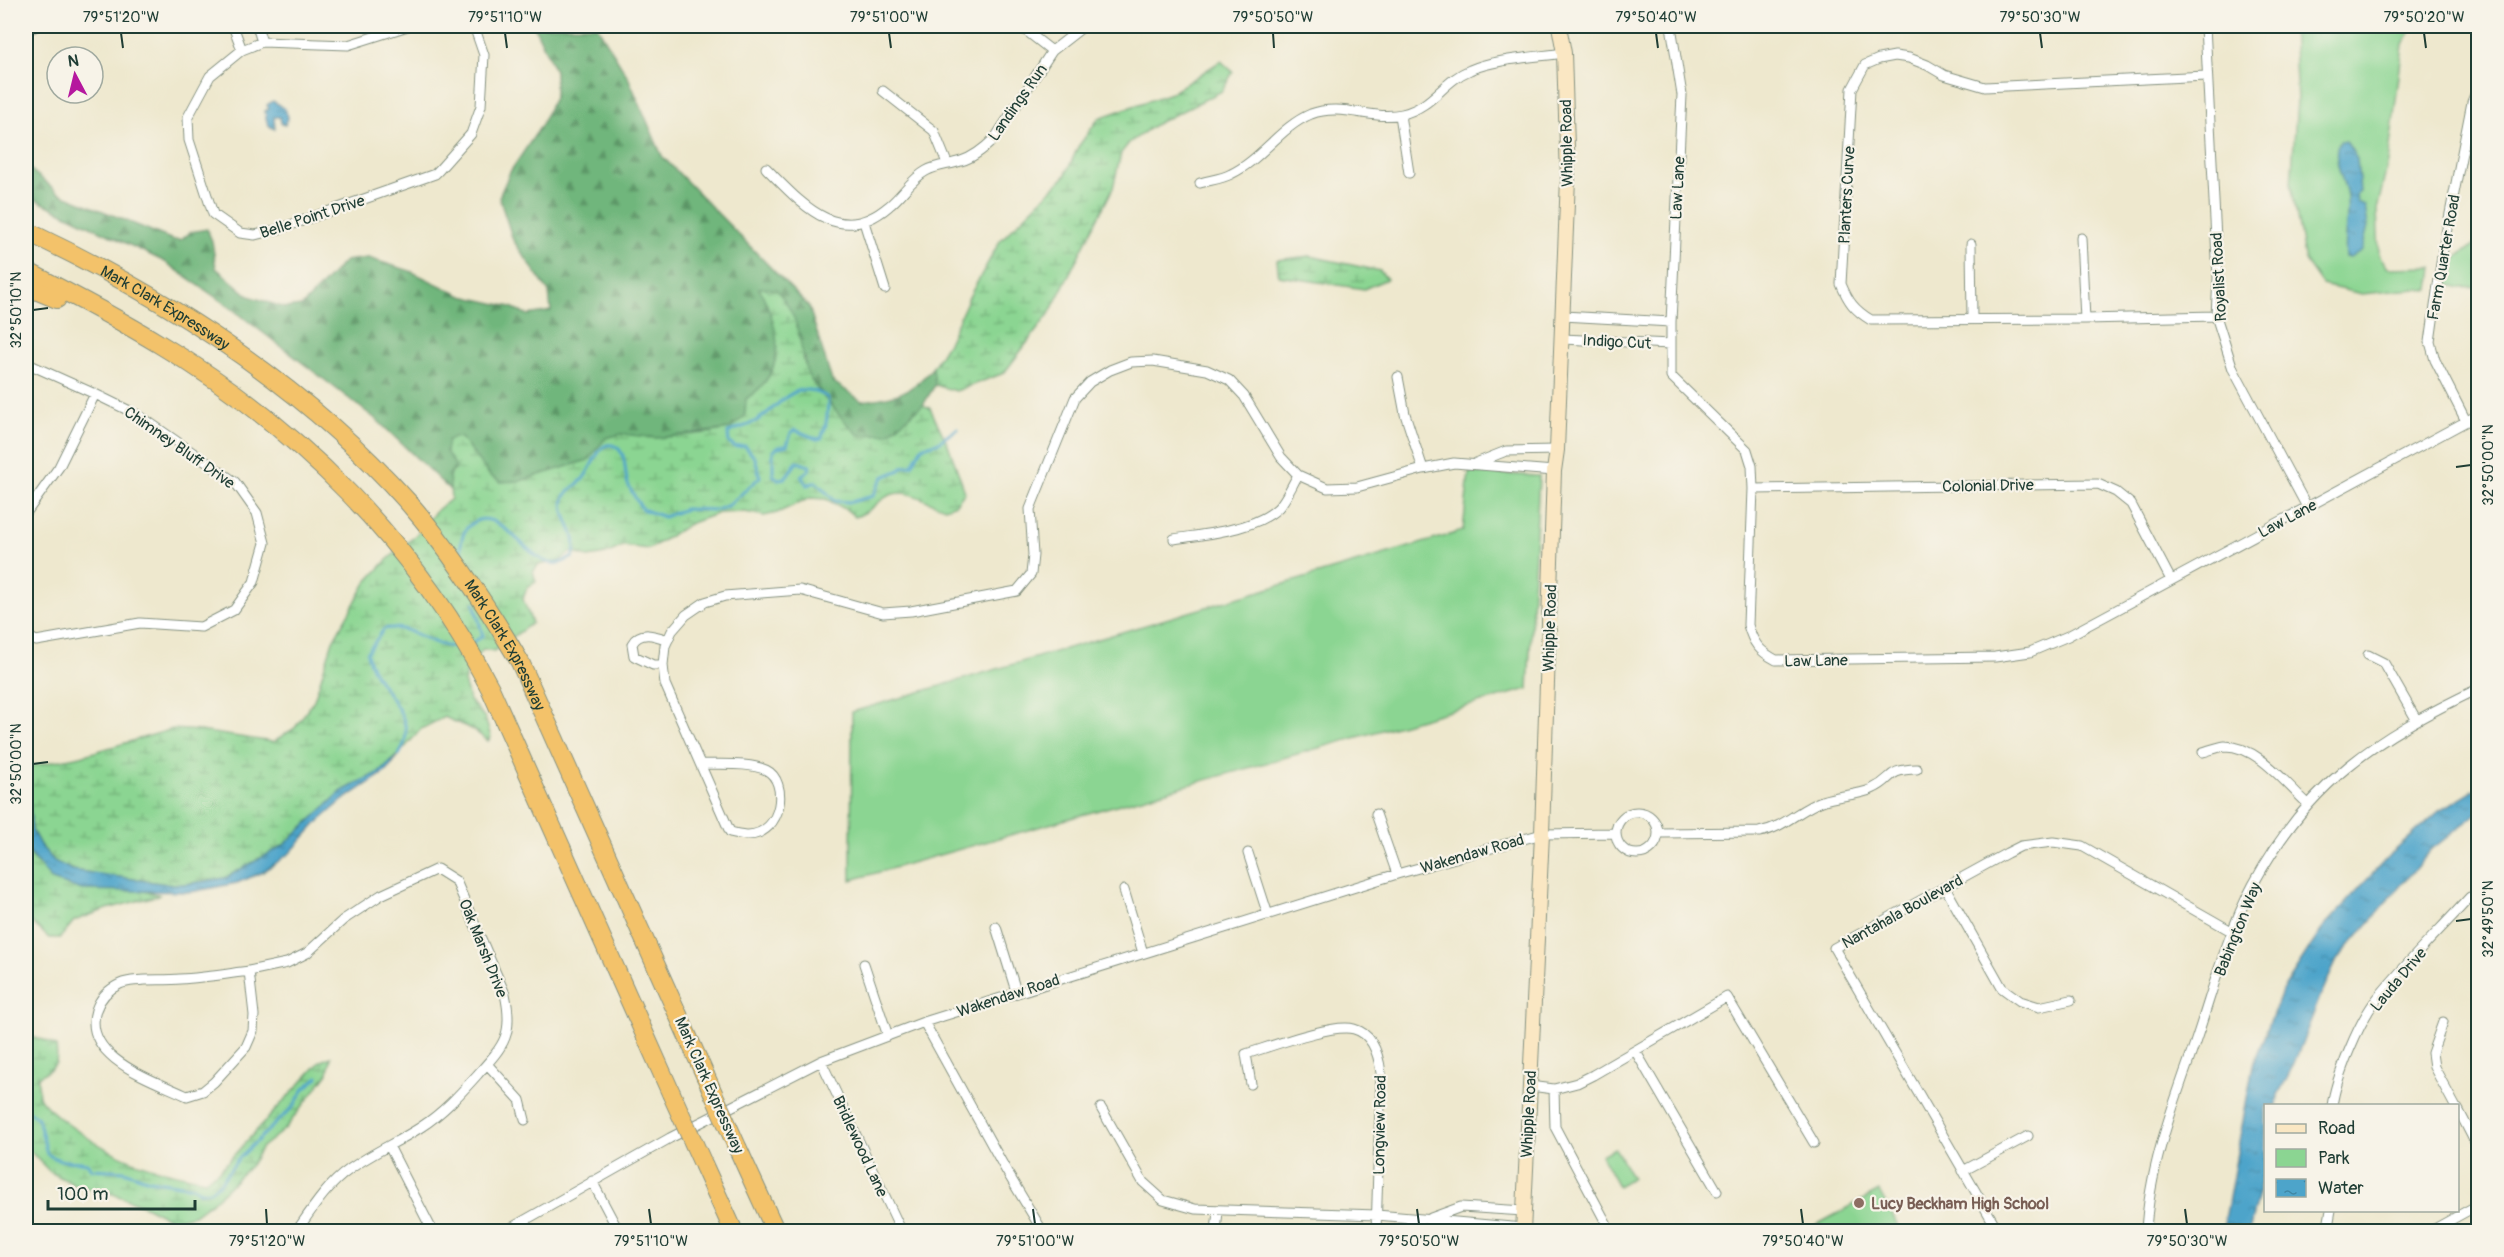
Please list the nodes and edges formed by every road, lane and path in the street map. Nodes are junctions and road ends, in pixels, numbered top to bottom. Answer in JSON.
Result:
{"nodes":[{"id":1,"x":38,"y":26,"type":"edge"},
{"id":2,"x":233,"y":26,"type":"edge"},
{"id":3,"x":256,"y":26,"type":"edge"},
{"id":4,"x":408,"y":26,"type":"edge"},
{"id":5,"x":474,"y":26,"type":"edge"},
{"id":6,"x":1020,"y":26,"type":"edge"},
{"id":7,"x":1084,"y":26,"type":"edge"},
{"id":8,"x":1560,"y":26,"type":"edge"},
{"id":9,"x":1671,"y":26,"type":"edge"},
{"id":10,"x":2205,"y":26,"type":"edge"},
{"id":11,"x":26,"y":30,"type":"edge"},
{"id":12,"x":262,"y":42,"type":"junction"},
{"id":13,"x":242,"y":50,"type":"junction"},
{"id":14,"x":1052,"y":51,"type":"junction"},
{"id":15,"x":1564,"y":53,"type":"junction"},
{"id":16,"x":2206,"y":76,"type":"junction"},
{"id":17,"x":2478,"y":87,"type":"edge"},
{"id":18,"x":883,"y":91,"type":"dead end"},
{"id":19,"x":1400,"y":115,"type":"junction"},
{"id":20,"x":947,"y":163,"type":"junction"},
{"id":21,"x":766,"y":168,"type":"dead end"},
{"id":22,"x":1409,"y":173,"type":"dead end"},
{"id":23,"x":1200,"y":183,"type":"dead end"},
{"id":24,"x":864,"y":222,"type":"junction"},
{"id":25,"x":26,"y":231,"type":"edge"},
{"id":26,"x":2081,"y":238,"type":"dead end"},
{"id":27,"x":1971,"y":244,"type":"dead end"},
{"id":28,"x":26,"y":271,"type":"edge"},
{"id":29,"x":26,"y":286,"type":"edge"},
{"id":30,"x":885,"y":289,"type":"dead end"},
{"id":31,"x":1563,"y":316,"type":"junction"},
{"id":32,"x":2216,"y":316,"type":"junction"},
{"id":33,"x":1971,"y":318,"type":"junction"},
{"id":34,"x":2085,"y":319,"type":"junction"},
{"id":35,"x":1671,"y":322,"type":"junction"},
{"id":36,"x":1562,"y":339,"type":"junction"},
{"id":37,"x":1671,"y":344,"type":"junction"},
{"id":38,"x":163,"y":346,"type":"junction"},
{"id":39,"x":26,"y":363,"type":"edge"},
{"id":40,"x":1398,"y":377,"type":"dead end"},
{"id":41,"x":95,"y":394,"type":"junction"},
{"id":42,"x":2478,"y":415,"type":"edge"},
{"id":43,"x":2466,"y":422,"type":"junction"},
{"id":44,"x":1557,"y":450,"type":"junction"},
{"id":45,"x":1474,"y":464,"type":"junction"},
{"id":46,"x":1423,"y":469,"type":"junction"},
{"id":47,"x":1554,"y":471,"type":"junction"},
{"id":48,"x":1298,"y":475,"type":"junction"},
{"id":49,"x":1753,"y":489,"type":"junction"},
{"id":50,"x":2307,"y":507,"type":"junction"},
{"id":51,"x":26,"y":513,"type":"edge"},
{"id":52,"x":1174,"y":539,"type":"dead end"},
{"id":53,"x":2171,"y":580,"type":"junction"},
{"id":54,"x":26,"y":635,"type":"edge"},
{"id":55,"x":668,"y":640,"type":"junction"},
{"id":56,"x":2368,"y":656,"type":"dead end"},
{"id":57,"x":663,"y":665,"type":"junction"},
{"id":58,"x":2478,"y":689,"type":"edge"},
{"id":59,"x":2416,"y":719,"type":"junction"},
{"id":60,"x":2203,"y":752,"type":"dead end"},
{"id":61,"x":702,"y":764,"type":"junction"},
{"id":62,"x":1917,"y":769,"type":"dead end"},
{"id":63,"x":2307,"y":803,"type":"junction"},
{"id":64,"x":1376,"y":814,"type":"dead end"},
{"id":65,"x":1616,"y":833,"type":"junction"},
{"id":66,"x":1659,"y":833,"type":"junction"},
{"id":67,"x":1542,"y":834,"type":"junction"},
{"id":68,"x":1248,"y":853,"type":"dead end"},
{"id":69,"x":1396,"y":874,"type":"junction"},
{"id":70,"x":1945,"y":887,"type":"junction"},
{"id":71,"x":1124,"y":890,"type":"dead end"},
{"id":72,"x":2470,"y":897,"type":"dead end"},
{"id":73,"x":1268,"y":915,"type":"junction"},
{"id":74,"x":996,"y":927,"type":"dead end"},
{"id":75,"x":2233,"y":932,"type":"junction"},
{"id":76,"x":1143,"y":953,"type":"junction"},
{"id":77,"x":864,"y":964,"type":"dead end"},
{"id":78,"x":249,"y":971,"type":"junction"},
{"id":79,"x":1016,"y":991,"type":"junction"},
{"id":80,"x":2072,"y":1000,"type":"dead end"},
{"id":81,"x":924,"y":1022,"type":"junction"},
{"id":82,"x":2443,"y":1022,"type":"dead end"},
{"id":83,"x":888,"y":1036,"type":"junction"},
{"id":84,"x":1636,"y":1052,"type":"junction"},
{"id":85,"x":821,"y":1061,"type":"junction"},
{"id":86,"x":487,"y":1064,"type":"junction"},
{"id":87,"x":1251,"y":1084,"type":"dead end"},
{"id":88,"x":1530,"y":1086,"type":"junction"},
{"id":89,"x":1554,"y":1089,"type":"junction"},
{"id":90,"x":2332,"y":1104,"type":"edge"},
{"id":91,"x":2454,"y":1104,"type":"edge"},
{"id":92,"x":1101,"y":1108,"type":"dead end"},
{"id":93,"x":2459,"y":1113,"type":"edge"},
{"id":94,"x":525,"y":1120,"type":"dead end"},
{"id":95,"x":2028,"y":1136,"type":"dead end"},
{"id":96,"x":1814,"y":1143,"type":"dead end"},
{"id":97,"x":389,"y":1146,"type":"junction"},
{"id":98,"x":2478,"y":1148,"type":"edge"},
{"id":99,"x":1963,"y":1171,"type":"junction"},
{"id":100,"x":592,"y":1181,"type":"junction"},
{"id":101,"x":1717,"y":1191,"type":"dead end"},
{"id":102,"x":2478,"y":1205,"type":"edge"},
{"id":103,"x":1218,"y":1211,"type":"junction"},
{"id":104,"x":1524,"y":1211,"type":"junction"},
{"id":105,"x":2331,"y":1212,"type":"edge"},
{"id":106,"x":1377,"y":1215,"type":"junction"},
{"id":107,"x":1426,"y":1220,"type":"junction"},
{"id":108,"x":1523,"y":1230,"type":"edge"},
{"id":109,"x":296,"y":1232,"type":"edge"},
{"id":110,"x":433,"y":1232,"type":"edge"},
{"id":111,"x":504,"y":1232,"type":"edge"},
{"id":112,"x":619,"y":1232,"type":"edge"},
{"id":113,"x":734,"y":1232,"type":"edge"},
{"id":114,"x":776,"y":1232,"type":"edge"},
{"id":115,"x":902,"y":1232,"type":"edge"},
{"id":116,"x":1043,"y":1232,"type":"edge"},
{"id":117,"x":1216,"y":1232,"type":"edge"},
{"id":118,"x":1376,"y":1232,"type":"edge"},
{"id":119,"x":1611,"y":1232,"type":"edge"},
{"id":120,"x":1998,"y":1232,"type":"edge"},
{"id":121,"x":2146,"y":1232,"type":"edge"},
{"id":122,"x":2327,"y":1232,"type":"edge"},
{"id":123,"x":2429,"y":1232,"type":"edge"}],
"edges":[{"from":1,"to":11,"type":"street"},
{"from":2,"to":13,"type":"street"},
{"from":3,"to":12,"type":"street"},
{"from":4,"to":12,"type":"street","name":"Belle Point Drive"},
{"from":5,"to":13,"type":"street","name":"Belle Point Drive"},
{"from":6,"to":14,"type":"street"},
{"from":7,"to":14,"type":"street","name":"Landings Run"},
{"from":8,"to":15,"type":"main road","name":"Whipple Road"},
{"from":9,"to":35,"type":"street","name":"Law Lane"},
{"from":10,"to":16,"type":"street","name":"Royalist Road"},
{"from":12,"to":13,"type":"street","name":"Belle Point Drive"},
{"from":14,"to":20,"type":"street","name":"Landings Run"},
{"from":15,"to":19,"type":"street"},
{"from":15,"to":31,"type":"main road","name":"Whipple Road"},
{"from":16,"to":32,"type":"street","name":"Royalist Road"},
{"from":16,"to":33,"type":"street","name":"Planters Curve"},
{"from":17,"to":43,"type":"street","name":"Farm Quarter Road"},
{"from":18,"to":20,"type":"street"},
{"from":19,"to":22,"type":"street"},
{"from":19,"to":23,"type":"street"},
{"from":20,"to":24,"type":"street","name":"Landings Run"},
{"from":21,"to":24,"type":"street"},
{"from":24,"to":30,"type":"street"},
{"from":25,"to":114,"type":"highway","name":"Mark Clark Expressway","bridge":true},
{"from":26,"to":34,"type":"street"},
{"from":27,"to":33,"type":"street"},
{"from":28,"to":38,"type":"highway","name":"Mark Clark Expressway"},
{"from":29,"to":38,"type":"highway"},
{"from":31,"to":35,"type":"street","name":"Indigo Cut"},
{"from":31,"to":36,"type":"main road","name":"Whipple Road"},
{"from":32,"to":34,"type":"street","name":"Planters Curve"},
{"from":32,"to":50,"type":"street","name":"Royalist Road"},
{"from":33,"to":34,"type":"street","name":"Planters Curve"},
{"from":35,"to":37,"type":"street","name":"Law Lane"},
{"from":36,"to":37,"type":"street","name":"Indigo Cut"},
{"from":36,"to":44,"type":"main road","name":"Whipple Road"},
{"from":37,"to":49,"type":"street","name":"Law Lane"},
{"from":38,"to":113,"type":"highway","name":"Mark Clark Expressway","bridge":true},
{"from":39,"to":41,"type":"street","name":"Chimney Bluff Drive"},
{"from":40,"to":46,"type":"street"},
{"from":41,"to":51,"type":"street"},
{"from":41,"to":54,"type":"street","name":"Chimney Bluff Drive"},
{"from":42,"to":43,"type":"street","name":"Law Lane"},
{"from":43,"to":50,"type":"street","name":"Law Lane"},
{"from":44,"to":45,"type":"street"},
{"from":44,"to":47,"type":"main road","name":"Whipple Road"},
{"from":45,"to":46,"type":"street"},
{"from":45,"to":47,"type":"street"},
{"from":46,"to":48,"type":"street"},
{"from":47,"to":67,"type":"main road","name":"Whipple Road"},
{"from":48,"to":52,"type":"street"},
{"from":48,"to":55,"type":"street"},
{"from":49,"to":53,"type":"street","name":"Colonial Drive"},
{"from":49,"to":53,"type":"street","name":"Law Lane"},
{"from":50,"to":53,"type":"street","name":"Law Lane"},
{"from":55,"to":57,"type":"street"},
{"from":55,"to":57,"type":"street"},
{"from":56,"to":59,"type":"street"},
{"from":57,"to":61,"type":"street"},
{"from":58,"to":59,"type":"street","name":"Babington Way"},
{"from":59,"to":63,"type":"street","name":"Babington Way"},
{"from":60,"to":63,"type":"street"},
{"from":61,"to":61,"type":"street"},
{"from":62,"to":66,"type":"street"},
{"from":63,"to":75,"type":"street","name":"Babington Way"},
{"from":64,"to":69,"type":"street"},
{"from":65,"to":66,"type":"street"},
{"from":65,"to":66,"type":"street"},
{"from":65,"to":67,"type":"street","name":"Wakendaw Road"},
{"from":67,"to":69,"type":"street","name":"Wakendaw Road"},
{"from":67,"to":88,"type":"main road","name":"Whipple Road"},
{"from":68,"to":73,"type":"street"},
{"from":69,"to":73,"type":"street","name":"Wakendaw Road"},
{"from":70,"to":75,"type":"street","name":"Nantahala Boulevard"},
{"from":70,"to":80,"type":"street"},
{"from":70,"to":99,"type":"street","name":"Nantahala Boulevard"},
{"from":71,"to":76,"type":"street"},
{"from":72,"to":90,"type":"street","name":"Lauda Drive"},
{"from":73,"to":76,"type":"street","name":"Wakendaw Road"},
{"from":74,"to":79,"type":"street"},
{"from":75,"to":121,"type":"street","name":"Babington Way"},
{"from":76,"to":79,"type":"street","name":"Wakendaw Road"},
{"from":77,"to":83,"type":"street"},
{"from":78,"to":78,"type":"street","name":"Oak Marsh Drive"},
{"from":78,"to":86,"type":"street","name":"Oak Marsh Drive"},
{"from":79,"to":81,"type":"street","name":"Wakendaw Road"},
{"from":81,"to":83,"type":"street","name":"Wakendaw Road"},
{"from":81,"to":116,"type":"street"},
{"from":82,"to":91,"type":"street"},
{"from":83,"to":85,"type":"street","name":"Wakendaw Road"},
{"from":84,"to":89,"type":"street"},
{"from":84,"to":96,"type":"street"},
{"from":84,"to":101,"type":"street"},
{"from":85,"to":100,"type":"street","name":"Wakendaw Road"},
{"from":85,"to":115,"type":"street","name":"Bridlewood Lane"},
{"from":86,"to":94,"type":"street"},
{"from":86,"to":97,"type":"street","name":"Oak Marsh Drive"},
{"from":87,"to":106,"type":"street","name":"Longview Road"},
{"from":88,"to":89,"type":"street"},
{"from":88,"to":104,"type":"main road","name":"Whipple Road"},
{"from":89,"to":119,"type":"street"},
{"from":92,"to":103,"type":"street"},
{"from":93,"to":98,"type":"street"},
{"from":95,"to":99,"type":"street"},
{"from":97,"to":109,"type":"street","name":"Oak Marsh Drive"},
{"from":97,"to":110,"type":"street"},
{"from":99,"to":120,"type":"street","name":"Nantahala Boulevard"},
{"from":100,"to":111,"type":"street","name":"Wakendaw Road"},
{"from":100,"to":112,"type":"street"},
{"from":102,"to":123,"type":"street"},
{"from":103,"to":106,"type":"street"},
{"from":103,"to":117,"type":"street"},
{"from":104,"to":107,"type":"street"},
{"from":104,"to":108,"type":"main road","name":"Whipple Road"},
{"from":105,"to":122,"type":"street"},
{"from":106,"to":107,"type":"street"},
{"from":106,"to":118,"type":"street","name":"Longview Road"},
{"from":107,"to":108,"type":"street"}]}
